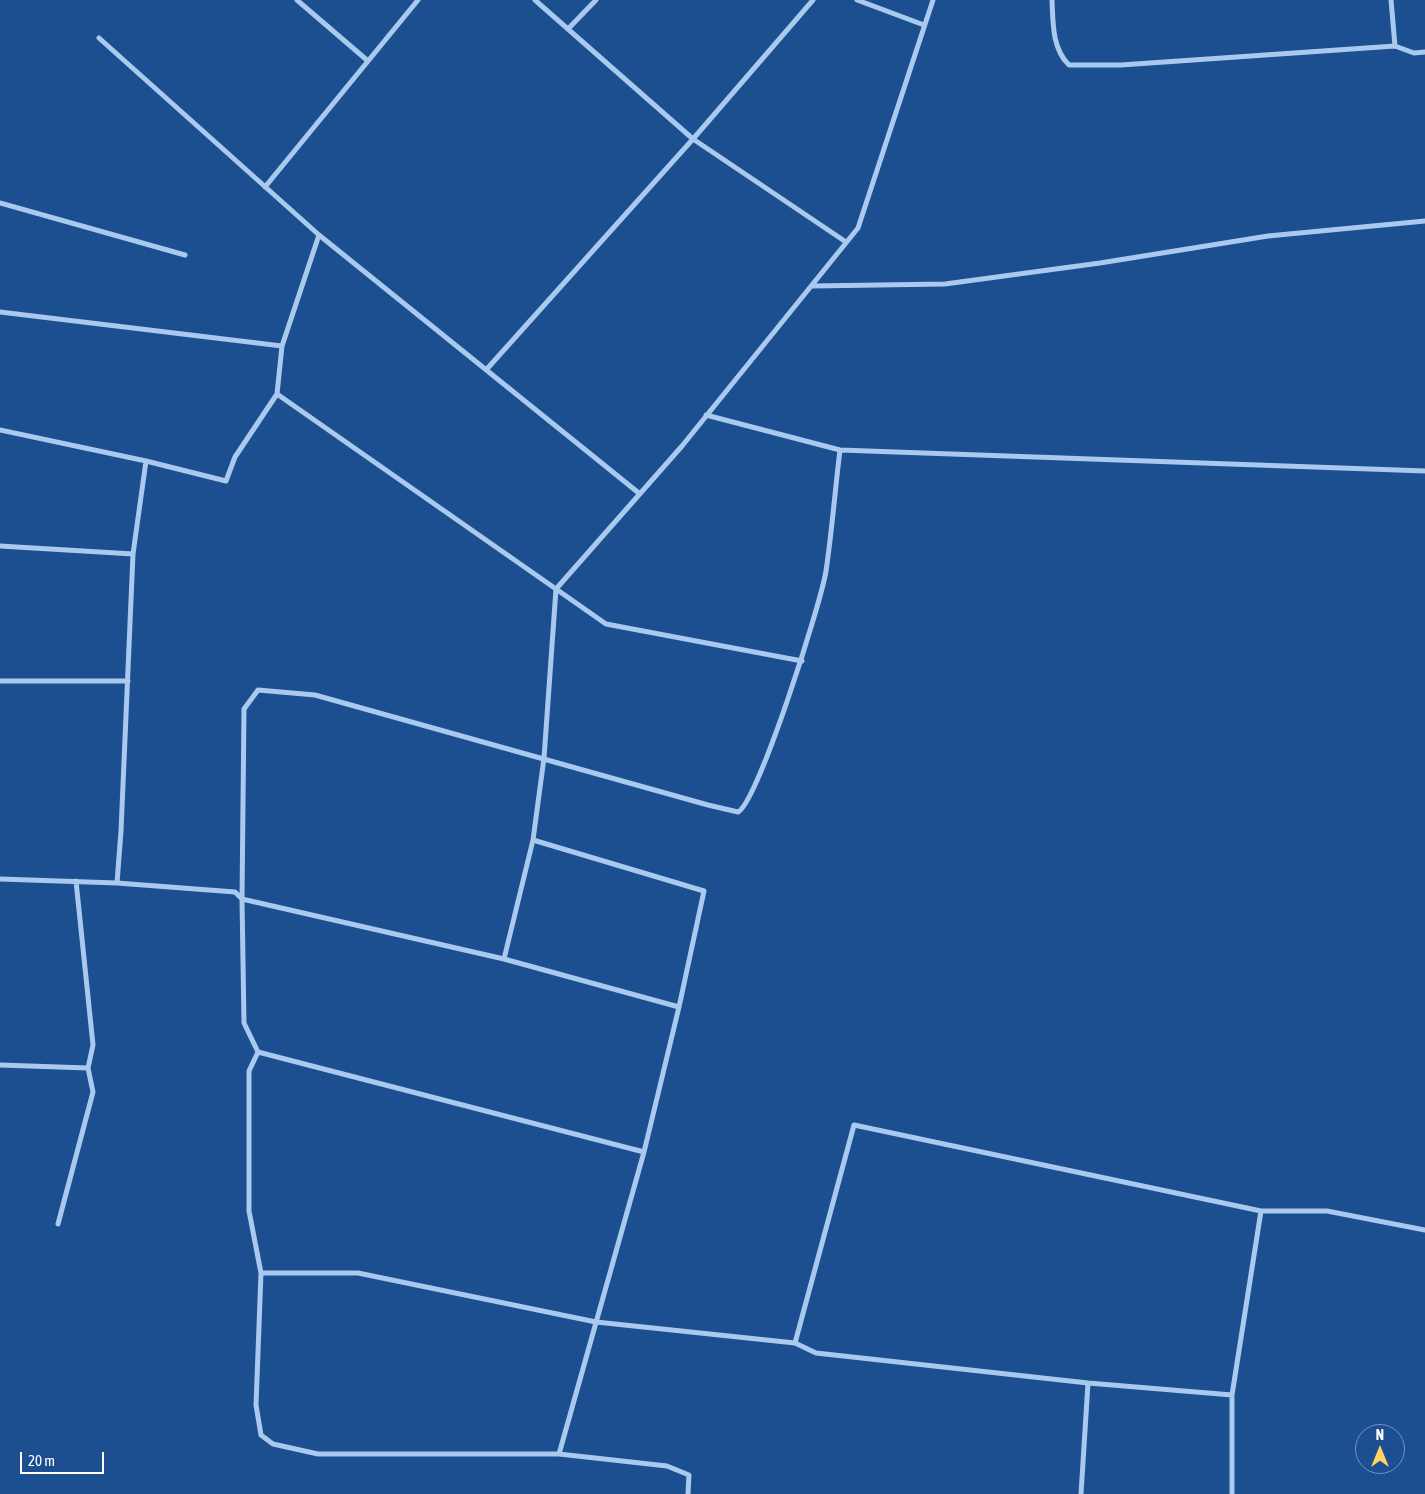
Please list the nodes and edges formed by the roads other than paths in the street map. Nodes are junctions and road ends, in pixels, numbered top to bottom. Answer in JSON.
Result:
{"nodes":[{"id":1,"x":297,"y":0,"type":"edge"},
{"id":2,"x":418,"y":0,"type":"edge"},
{"id":3,"x":535,"y":0,"type":"edge"},
{"id":4,"x":596,"y":0,"type":"edge"},
{"id":5,"x":813,"y":0,"type":"edge"},
{"id":6,"x":857,"y":0,"type":"edge"},
{"id":7,"x":933,"y":0,"type":"edge"},
{"id":8,"x":1052,"y":0,"type":"edge"},
{"id":9,"x":1391,"y":0,"type":"edge"},
{"id":10,"x":924,"y":25,"type":"junction"},
{"id":11,"x":568,"y":29,"type":"junction"},
{"id":12,"x":99,"y":38,"type":"dead end"},
{"id":13,"x":1395,"y":46,"type":"junction"},
{"id":14,"x":1425,"y":52,"type":"edge"},
{"id":15,"x":368,"y":61,"type":"junction"},
{"id":16,"x":693,"y":139,"type":"junction"},
{"id":17,"x":265,"y":187,"type":"junction"},
{"id":18,"x":0,"y":202,"type":"edge"},
{"id":19,"x":1425,"y":221,"type":"edge"},
{"id":20,"x":319,"y":235,"type":"junction"},
{"id":21,"x":846,"y":242,"type":"junction"},
{"id":22,"x":185,"y":255,"type":"dead end"},
{"id":23,"x":812,"y":286,"type":"junction"},
{"id":24,"x":0,"y":312,"type":"edge"},
{"id":25,"x":282,"y":346,"type":"junction"},
{"id":26,"x":486,"y":370,"type":"junction"},
{"id":27,"x":277,"y":394,"type":"junction"},
{"id":28,"x":706,"y":415,"type":"junction"},
{"id":29,"x":0,"y":430,"type":"edge"},
{"id":30,"x":840,"y":450,"type":"junction"},
{"id":31,"x":146,"y":461,"type":"junction"},
{"id":32,"x":1425,"y":471,"type":"edge"},
{"id":33,"x":640,"y":494,"type":"junction"},
{"id":34,"x":0,"y":546,"type":"edge"},
{"id":35,"x":133,"y":554,"type":"junction"},
{"id":36,"x":556,"y":589,"type":"junction"},
{"id":37,"x":802,"y":661,"type":"junction"},
{"id":38,"x":0,"y":681,"type":"edge"},
{"id":39,"x":128,"y":681,"type":"junction"},
{"id":40,"x":544,"y":758,"type":"junction"},
{"id":41,"x":533,"y":840,"type":"junction"},
{"id":42,"x":0,"y":878,"type":"edge"},
{"id":43,"x":76,"y":881,"type":"junction"},
{"id":44,"x":117,"y":883,"type":"junction"},
{"id":45,"x":242,"y":899,"type":"junction"},
{"id":46,"x":504,"y":959,"type":"junction"},
{"id":47,"x":679,"y":1007,"type":"junction"},
{"id":48,"x":258,"y":1052,"type":"junction"},
{"id":49,"x":0,"y":1065,"type":"edge"},
{"id":50,"x":88,"y":1068,"type":"junction"},
{"id":51,"x":644,"y":1152,"type":"junction"},
{"id":52,"x":1260,"y":1212,"type":"junction"},
{"id":53,"x":58,"y":1224,"type":"dead end"},
{"id":54,"x":1425,"y":1230,"type":"edge"},
{"id":55,"x":261,"y":1273,"type":"junction"},
{"id":56,"x":596,"y":1322,"type":"junction"},
{"id":57,"x":795,"y":1344,"type":"junction"},
{"id":58,"x":1088,"y":1383,"type":"junction"},
{"id":59,"x":1232,"y":1395,"type":"junction"},
{"id":60,"x":559,"y":1454,"type":"junction"},
{"id":61,"x":688,"y":1494,"type":"edge"},
{"id":62,"x":1081,"y":1494,"type":"edge"},
{"id":63,"x":1232,"y":1494,"type":"edge"}],
"edges":[{"from":1,"to":15,"type":"street"},
{"from":2,"to":15,"type":"street"},
{"from":3,"to":11,"type":"street"},
{"from":4,"to":11,"type":"street"},
{"from":5,"to":16,"type":"street"},
{"from":6,"to":10,"type":"street"},
{"from":7,"to":10,"type":"street"},
{"from":8,"to":13,"type":"street"},
{"from":9,"to":13,"type":"street"},
{"from":10,"to":21,"type":"street"},
{"from":11,"to":16,"type":"street"},
{"from":12,"to":17,"type":"street"},
{"from":13,"to":14,"type":"street"},
{"from":15,"to":17,"type":"street"},
{"from":16,"to":21,"type":"street"},
{"from":16,"to":26,"type":"street"},
{"from":17,"to":20,"type":"street"},
{"from":18,"to":22,"type":"street"},
{"from":19,"to":23,"type":"street"},
{"from":20,"to":25,"type":"street"},
{"from":20,"to":26,"type":"street"},
{"from":21,"to":23,"type":"street"},
{"from":23,"to":28,"type":"street"},
{"from":24,"to":25,"type":"street"},
{"from":25,"to":27,"type":"street"},
{"from":26,"to":33,"type":"street"},
{"from":27,"to":31,"type":"street"},
{"from":27,"to":36,"type":"street"},
{"from":28,"to":30,"type":"street"},
{"from":28,"to":33,"type":"street"},
{"from":29,"to":31,"type":"street"},
{"from":30,"to":32,"type":"street"},
{"from":30,"to":37,"type":"street"},
{"from":31,"to":35,"type":"street"},
{"from":33,"to":36,"type":"street"},
{"from":34,"to":35,"type":"street"},
{"from":35,"to":39,"type":"street"},
{"from":36,"to":37,"type":"street"},
{"from":36,"to":40,"type":"street"},
{"from":37,"to":40,"type":"street"},
{"from":38,"to":39,"type":"street"},
{"from":39,"to":44,"type":"street"},
{"from":40,"to":41,"type":"street"},
{"from":40,"to":45,"type":"street"},
{"from":41,"to":46,"type":"street"},
{"from":41,"to":47,"type":"street"},
{"from":42,"to":43,"type":"street"},
{"from":43,"to":44,"type":"street"},
{"from":43,"to":50,"type":"street"},
{"from":44,"to":45,"type":"street"},
{"from":45,"to":46,"type":"street"},
{"from":45,"to":48,"type":"street"},
{"from":46,"to":47,"type":"street"},
{"from":47,"to":51,"type":"street"},
{"from":48,"to":51,"type":"street"},
{"from":48,"to":55,"type":"street"},
{"from":49,"to":50,"type":"street"},
{"from":50,"to":53,"type":"street"},
{"from":51,"to":56,"type":"street"},
{"from":52,"to":54,"type":"street"},
{"from":52,"to":57,"type":"street"},
{"from":52,"to":59,"type":"street"},
{"from":55,"to":56,"type":"street"},
{"from":55,"to":60,"type":"street"},
{"from":56,"to":57,"type":"street"},
{"from":56,"to":60,"type":"street"},
{"from":57,"to":58,"type":"street"},
{"from":58,"to":59,"type":"street"},
{"from":58,"to":62,"type":"street"},
{"from":59,"to":63,"type":"street"},
{"from":60,"to":61,"type":"street"}]}
